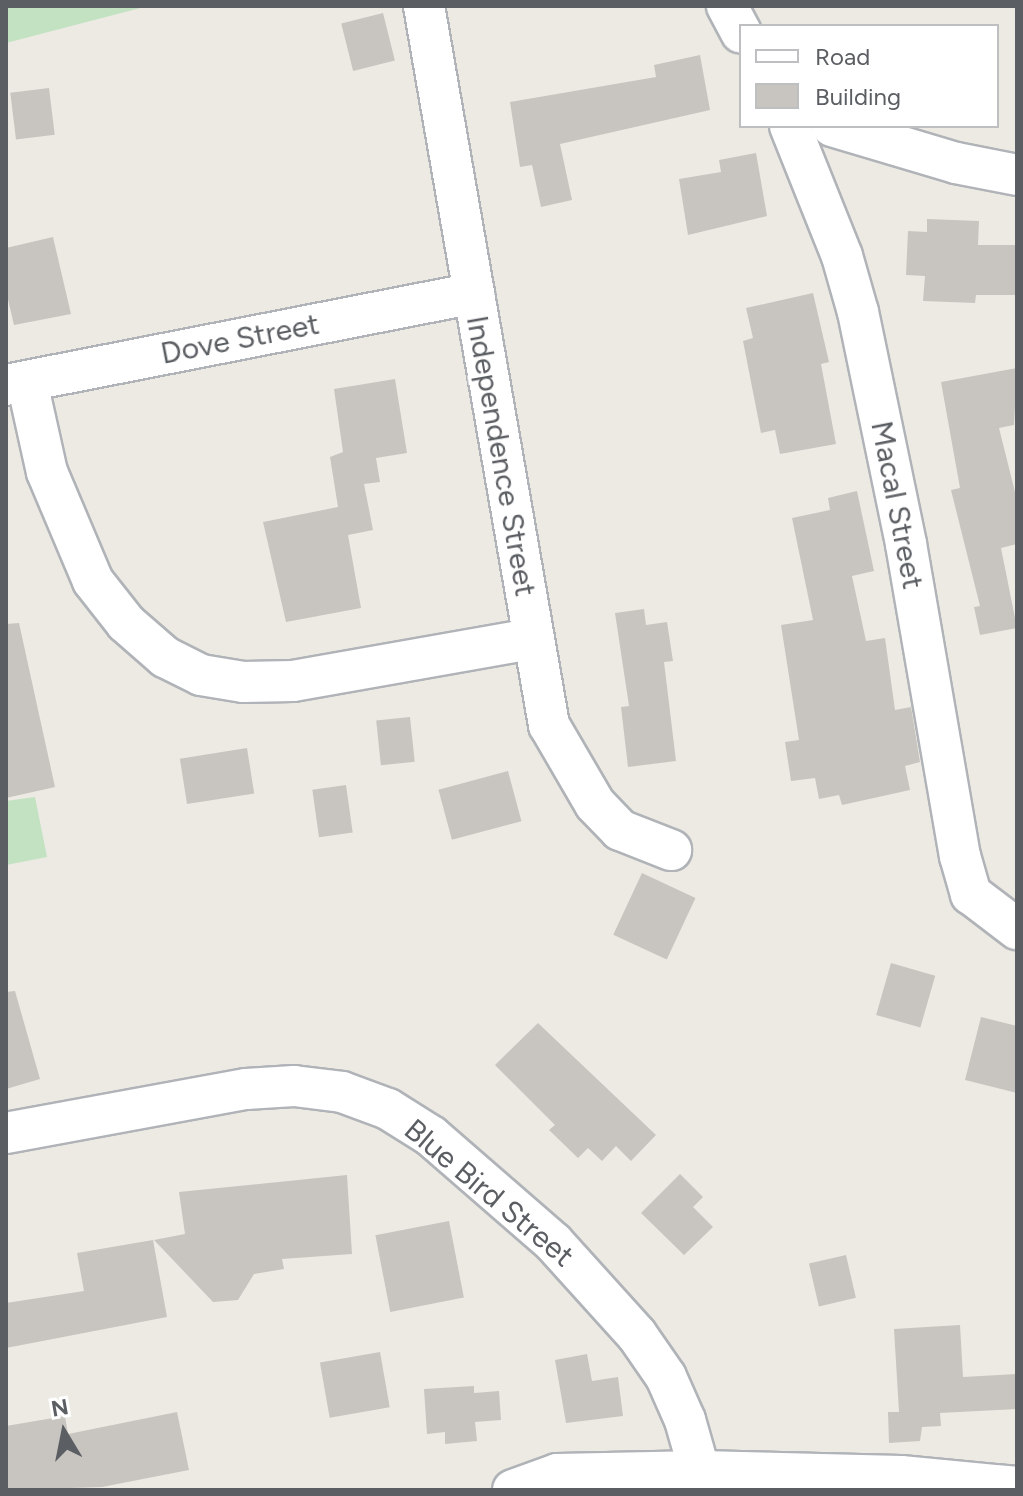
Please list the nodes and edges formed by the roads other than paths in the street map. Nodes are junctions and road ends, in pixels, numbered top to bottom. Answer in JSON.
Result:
{"nodes":[{"id":1,"x":424,"y":6,"type":"edge"},
{"id":2,"x":727,"y":6,"type":"edge"},
{"id":3,"x":739,"y":28,"type":"edge"},
{"id":4,"x":791,"y":128,"type":"edge"},
{"id":5,"x":839,"y":128,"type":"edge"},
{"id":6,"x":1017,"y":175,"type":"edge"},
{"id":7,"x":474,"y":293,"type":"junction"},
{"id":8,"x":16,"y":384,"type":"edge"},
{"id":9,"x":532,"y":639,"type":"junction"},
{"id":10,"x":671,"y":850,"type":"dead end"},
{"id":11,"x":1017,"y":929,"type":"edge"},
{"id":12,"x":6,"y":1133,"type":"edge"},
{"id":13,"x":703,"y":1481,"type":"edge"},
{"id":14,"x":1017,"y":1487,"type":"edge"},
{"id":15,"x":513,"y":1490,"type":"edge"}],
"edges":[{"from":1,"to":7,"type":"street","name":"Independence Street"},
{"from":2,"to":3,"type":"street"},
{"from":4,"to":11,"type":"street","name":"Macal Street"},
{"from":5,"to":6,"type":"street"},
{"from":7,"to":8,"type":"street","name":"Dove Street"},
{"from":7,"to":9,"type":"street","name":"Independence Street"},
{"from":8,"to":9,"type":"street"},
{"from":9,"to":10,"type":"street","name":"Independence Street"},
{"from":12,"to":13,"type":"street","name":"Blue Bird Street"},
{"from":13,"to":14,"type":"street"},
{"from":13,"to":15,"type":"street"}]}
